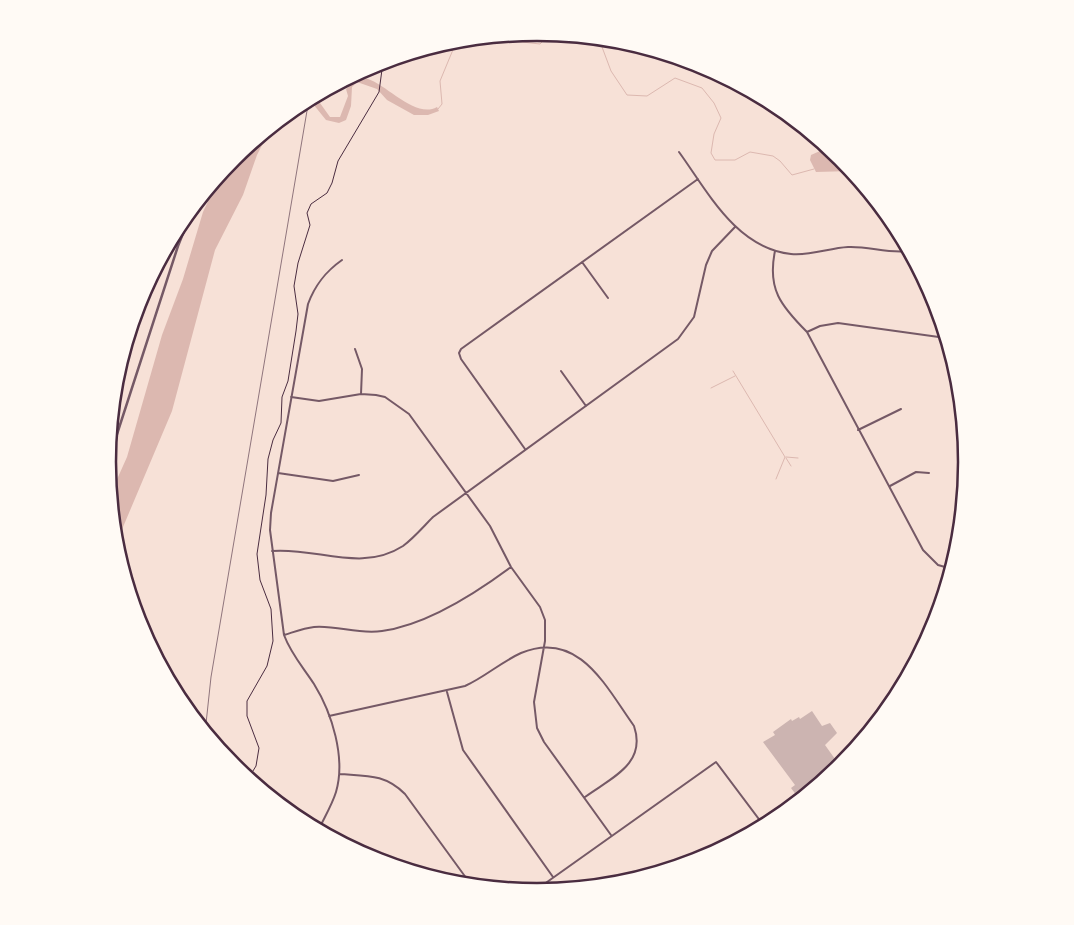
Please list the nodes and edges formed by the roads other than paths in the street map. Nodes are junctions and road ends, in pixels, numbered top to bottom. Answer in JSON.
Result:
{"nodes":[{"id":1,"x":679,"y":152,"type":"dead end"},
{"id":2,"x":698,"y":178,"type":"junction"},
{"id":3,"x":735,"y":227,"type":"junction"},
{"id":4,"x":182,"y":236,"type":"edge"},
{"id":5,"x":178,"y":246,"type":"joint"},
{"id":6,"x":775,"y":251,"type":"junction"},
{"id":7,"x":902,"y":251,"type":"edge"},
{"id":8,"x":342,"y":260,"type":"dead end"},
{"id":9,"x":582,"y":262,"type":"junction"},
{"id":10,"x":608,"y":298,"type":"dead end"},
{"id":11,"x":806,"y":332,"type":"junction"},
{"id":12,"x":939,"y":337,"type":"edge"},
{"id":13,"x":354,"y":348,"type":"dead end"},
{"id":14,"x":561,"y":372,"type":"dead end"},
{"id":15,"x":361,"y":394,"type":"junction"},
{"id":16,"x":291,"y":397,"type":"junction"},
{"id":17,"x":586,"y":406,"type":"junction"},
{"id":18,"x":901,"y":409,"type":"dead end"},
{"id":19,"x":858,"y":430,"type":"junction"},
{"id":20,"x":117,"y":434,"type":"edge"},
{"id":21,"x":526,"y":449,"type":"junction"},
{"id":22,"x":278,"y":473,"type":"junction"},
{"id":23,"x":929,"y":473,"type":"dead end"},
{"id":24,"x":359,"y":475,"type":"dead end"},
{"id":25,"x":889,"y":486,"type":"junction"},
{"id":26,"x":466,"y":492,"type":"junction"},
{"id":27,"x":272,"y":551,"type":"junction"},
{"id":28,"x":511,"y":567,"type":"junction"},
{"id":29,"x":945,"y":568,"type":"edge"},
{"id":30,"x":284,"y":635,"type":"junction"},
{"id":31,"x":545,"y":648,"type":"junction"},
{"id":32,"x":447,"y":692,"type":"junction"},
{"id":33,"x":328,"y":716,"type":"junction"},
{"id":34,"x":339,"y":774,"type":"junction"},
{"id":35,"x":585,"y":797,"type":"junction"},
{"id":36,"x":760,"y":820,"type":"edge"},
{"id":37,"x":321,"y":824,"type":"edge"},
{"id":38,"x":611,"y":835,"type":"junction"},
{"id":39,"x":466,"y":878,"type":"edge"},
{"id":40,"x":554,"y":878,"type":"junction"},
{"id":41,"x":545,"y":884,"type":"edge"}],
"edges":[{"from":1,"to":2,"type":"street"},
{"from":2,"to":3,"type":"street"},
{"from":2,"to":9,"type":"street"},
{"from":3,"to":6,"type":"street"},
{"from":3,"to":17,"type":"street"},
{"from":4,"to":5,"type":"street"},
{"from":5,"to":20,"type":"street"},
{"from":6,"to":7,"type":"street"},
{"from":6,"to":11,"type":"street"},
{"from":8,"to":16,"type":"street"},
{"from":9,"to":10,"type":"street"},
{"from":9,"to":21,"type":"street"},
{"from":11,"to":12,"type":"street"},
{"from":11,"to":19,"type":"street"},
{"from":13,"to":15,"type":"street"},
{"from":14,"to":17,"type":"street"},
{"from":15,"to":16,"type":"street"},
{"from":15,"to":26,"type":"street"},
{"from":16,"to":22,"type":"street"},
{"from":17,"to":21,"type":"street"},
{"from":18,"to":19,"type":"street"},
{"from":19,"to":25,"type":"street"},
{"from":21,"to":26,"type":"street"},
{"from":22,"to":24,"type":"street"},
{"from":22,"to":27,"type":"street"},
{"from":23,"to":25,"type":"street"},
{"from":25,"to":29,"type":"street"},
{"from":26,"to":27,"type":"street"},
{"from":26,"to":28,"type":"street"},
{"from":27,"to":30,"type":"street"},
{"from":28,"to":30,"type":"street"},
{"from":28,"to":31,"type":"street"},
{"from":30,"to":33,"type":"street"},
{"from":31,"to":32,"type":"street"},
{"from":31,"to":35,"type":"street"},
{"from":31,"to":35,"type":"street"},
{"from":32,"to":33,"type":"street"},
{"from":32,"to":40,"type":"street"},
{"from":33,"to":34,"type":"street"},
{"from":34,"to":37,"type":"street"},
{"from":34,"to":39,"type":"street"},
{"from":35,"to":38,"type":"street"},
{"from":36,"to":38,"type":"street"},
{"from":38,"to":40,"type":"street"},
{"from":40,"to":41,"type":"street"}]}
